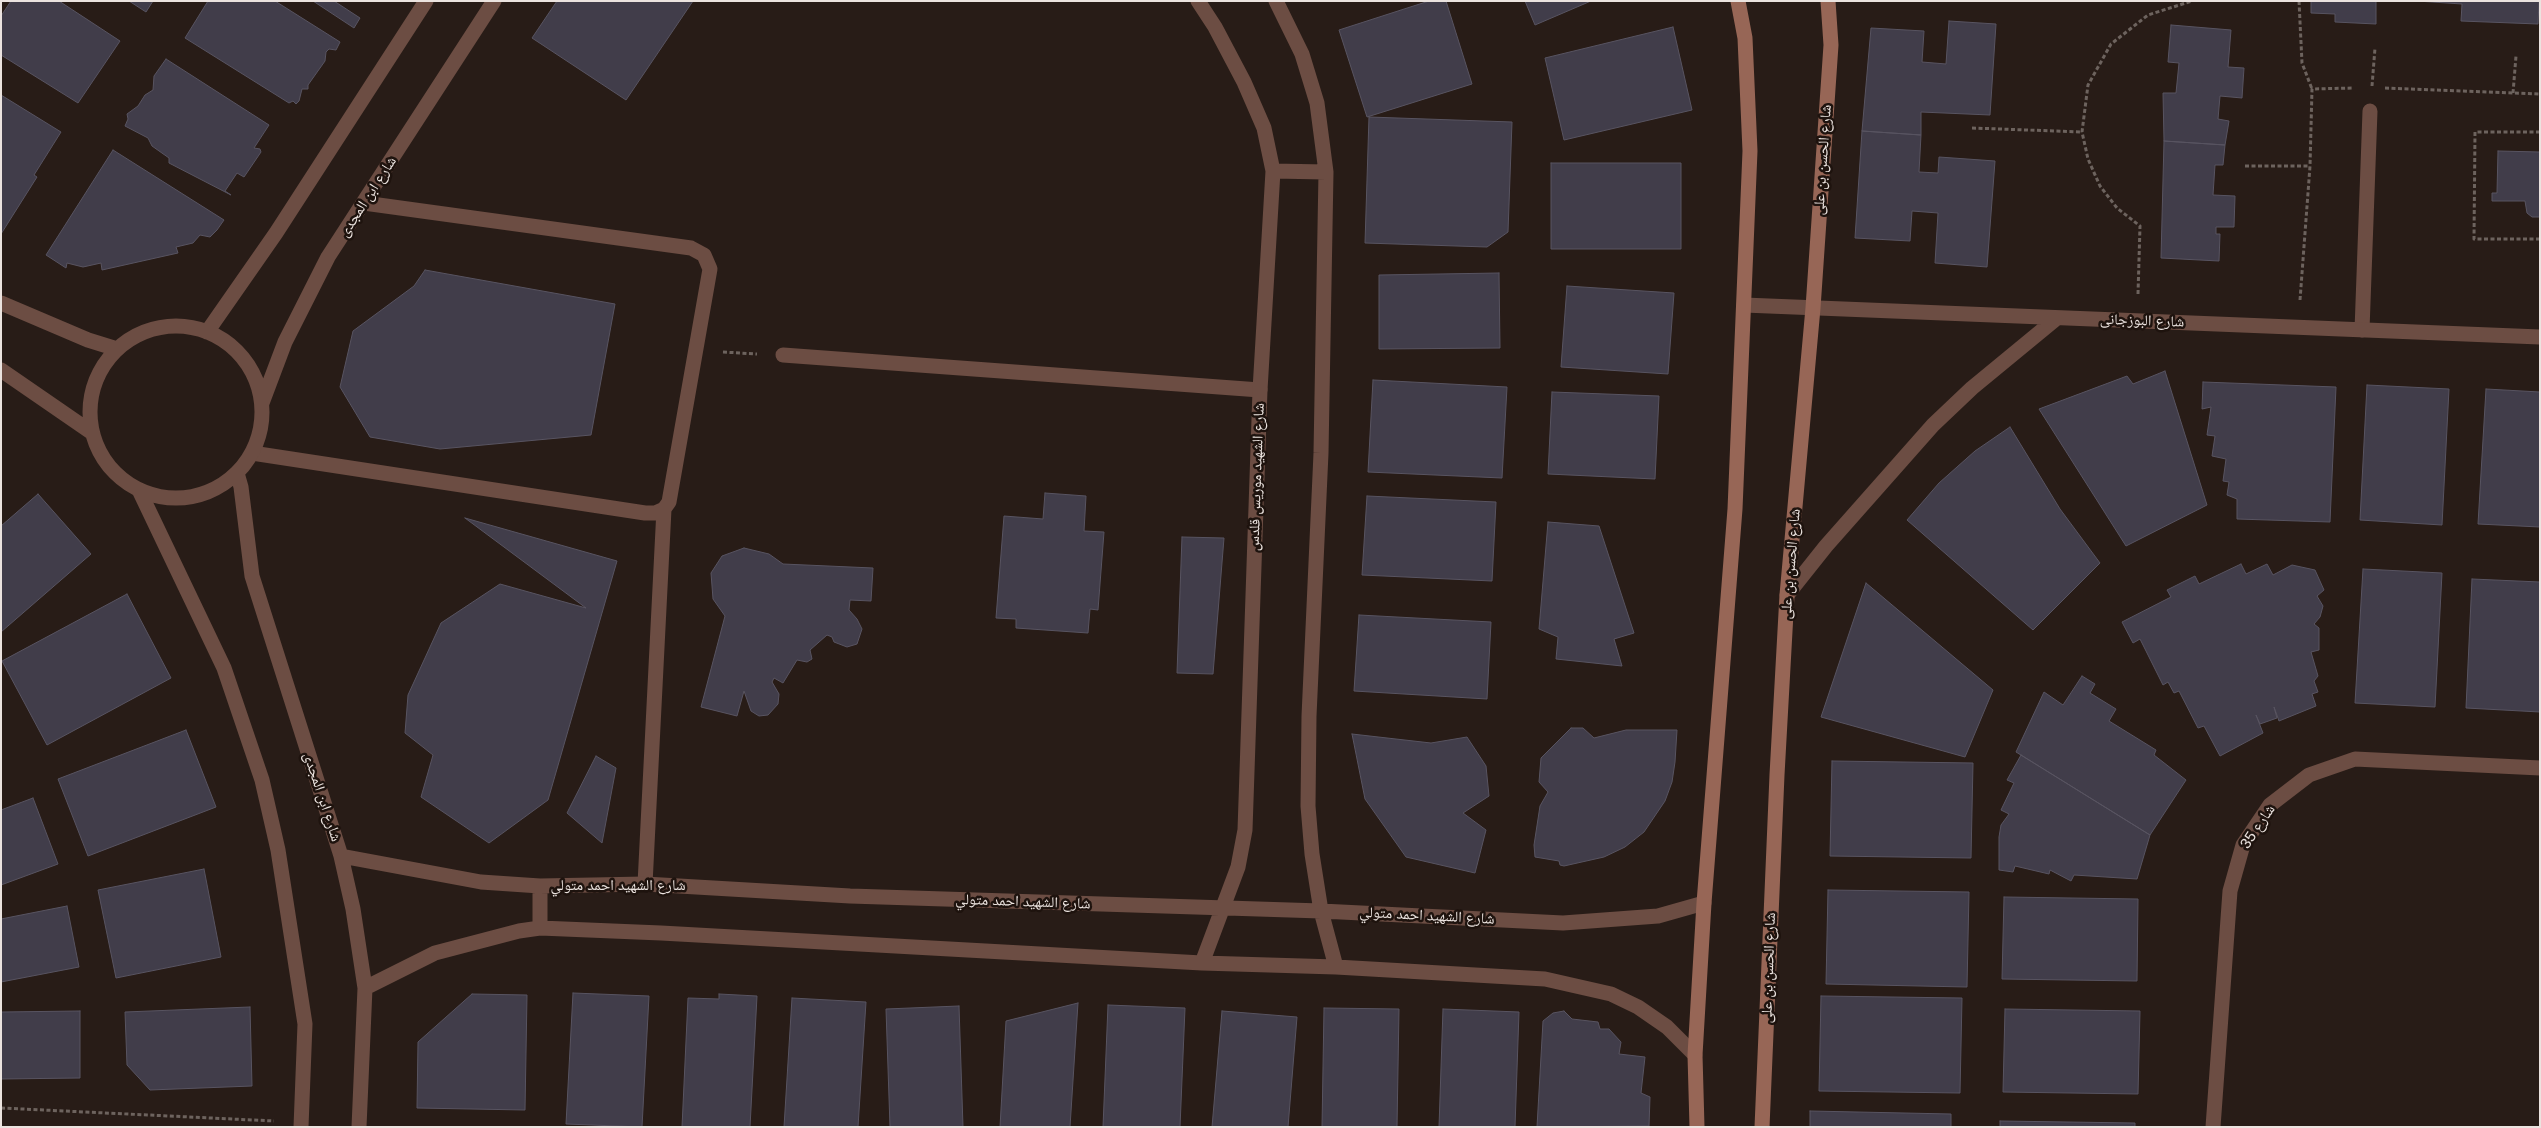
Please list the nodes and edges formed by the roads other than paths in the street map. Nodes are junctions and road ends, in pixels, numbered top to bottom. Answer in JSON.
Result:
{"nodes":[{"id":1,"x":426,"y":1,"type":"edge"},
{"id":2,"x":494,"y":1,"type":"edge"},
{"id":3,"x":1198,"y":1,"type":"edge"},
{"id":4,"x":1276,"y":1,"type":"edge"},
{"id":5,"x":1738,"y":1,"type":"edge"},
{"id":6,"x":1828,"y":1,"type":"edge"},
{"id":7,"x":2370,"y":111,"type":"road end"},
{"id":8,"x":1273,"y":171,"type":"junction"},
{"id":9,"x":1326,"y":172,"type":"junction"},
{"id":10,"x":364,"y":203,"type":"junction"},
{"id":11,"x":1,"y":303,"type":"edge"},
{"id":12,"x":1744,"y":305,"type":"junction"},
{"id":13,"x":1813,"y":308,"type":"junction"},
{"id":14,"x":2057,"y":318,"type":"junction"},
{"id":15,"x":2362,"y":330,"type":"junction"},
{"id":16,"x":207,"y":332,"type":"junction"},
{"id":17,"x":2540,"y":337,"type":"edge"},
{"id":18,"x":117,"y":349,"type":"junction"},
{"id":19,"x":783,"y":355,"type":"road end"},
{"id":20,"x":1,"y":370,"type":"edge"},
{"id":21,"x":1260,"y":390,"type":"junction"},
{"id":22,"x":262,"y":403,"type":"junction"},
{"id":23,"x":91,"y":432,"type":"junction"},
{"id":24,"x":252,"y":453,"type":"junction"},
{"id":25,"x":237,"y":473,"type":"junction"},
{"id":26,"x":139,"y":490,"type":"junction"},
{"id":27,"x":664,"y":509,"type":"junction"},
{"id":28,"x":1788,"y":595,"type":"junction"},
{"id":29,"x":2540,"y":768,"type":"edge"},
{"id":30,"x":342,"y":856,"type":"junction"},
{"id":31,"x":646,"y":884,"type":"junction"},
{"id":32,"x":540,"y":886,"type":"junction"},
{"id":33,"x":1704,"y":903,"type":"junction"},
{"id":34,"x":1222,"y":909,"type":"junction"},
{"id":35,"x":1321,"y":910,"type":"junction"},
{"id":36,"x":540,"y":928,"type":"junction"},
{"id":37,"x":1202,"y":963,"type":"junction"},
{"id":38,"x":1336,"y":967,"type":"junction"},
{"id":39,"x":365,"y":988,"type":"junction"},
{"id":40,"x":1695,"y":1055,"type":"junction"},
{"id":41,"x":301,"y":1124,"type":"edge"},
{"id":42,"x":359,"y":1127,"type":"edge"},
{"id":43,"x":1697,"y":1127,"type":"edge"},
{"id":44,"x":1762,"y":1127,"type":"edge"},
{"id":45,"x":2213,"y":1127,"type":"edge"}],
"edges":[{"from":1,"to":16,"type":"street"},
{"from":2,"to":10,"type":"street","name":"شارع ابن المجدى"},
{"from":3,"to":8,"type":"street","name":"شارع الشهيد موريس قلدس"},
{"from":4,"to":9,"type":"street"},
{"from":5,"to":12,"type":"street"},
{"from":6,"to":13,"type":"street","name":"شارع الحسن بن على"},
{"from":7,"to":15,"type":"street"},
{"from":8,"to":9,"type":"street"},
{"from":8,"to":21,"type":"street","name":"شارع الشهيد موريس قلدس"},
{"from":9,"to":35,"type":"street"},
{"from":10,"to":22,"type":"street","name":"شارع ابن المجدى"},
{"from":10,"to":27,"type":"street"},
{"from":11,"to":18,"type":"street"},
{"from":12,"to":13,"type":"street","name":"شارع البوزجانى"},
{"from":12,"to":33,"type":"street"},
{"from":13,"to":14,"type":"street","name":"شارع البوزجانى"},
{"from":13,"to":28,"type":"street","name":"شارع الحسن بن على"},
{"from":14,"to":15,"type":"street","name":"شارع البوزجانى"},
{"from":14,"to":28,"type":"street"},
{"from":15,"to":17,"type":"street","name":"شارع البوزجانى"},
{"from":16,"to":18,"type":"street"},
{"from":16,"to":22,"type":"street"},
{"from":18,"to":23,"type":"street"},
{"from":19,"to":21,"type":"street"},
{"from":20,"to":23,"type":"street"},
{"from":21,"to":34,"type":"street","name":"شارع الشهيد موريس قلدس"},
{"from":22,"to":24,"type":"street"},
{"from":23,"to":26,"type":"street"},
{"from":24,"to":25,"type":"street"},
{"from":24,"to":27,"type":"street"},
{"from":25,"to":26,"type":"street"},
{"from":25,"to":30,"type":"street","name":"شارع ابن المجدى"},
{"from":26,"to":41,"type":"street"},
{"from":27,"to":31,"type":"street"},
{"from":28,"to":44,"type":"street","name":"شارع الحسن بن على"},
{"from":29,"to":45,"type":"street","name":"شارع 35"},
{"from":30,"to":32,"type":"street","name":"شارع الشهيد احمد متولي"},
{"from":30,"to":39,"type":"street","name":"شارع ابن المجدى"},
{"from":31,"to":32,"type":"street","name":"شارع الشهيد احمد متولي"},
{"from":31,"to":34,"type":"street","name":"شارع الشهيد احمد متولي"},
{"from":32,"to":36,"type":"street"},
{"from":33,"to":35,"type":"street","name":"شارع الشهيد احمد متولي"},
{"from":33,"to":40,"type":"street"},
{"from":34,"to":35,"type":"street","name":"شارع الشهيد احمد متولي"},
{"from":34,"to":37,"type":"street","name":"شارع الشهيد موريس قلدس"},
{"from":35,"to":38,"type":"street"},
{"from":36,"to":37,"type":"street"},
{"from":36,"to":39,"type":"street"},
{"from":37,"to":38,"type":"street"},
{"from":38,"to":40,"type":"street"},
{"from":39,"to":42,"type":"street","name":"شارع ابن المجدى"},
{"from":40,"to":43,"type":"street"}]}
